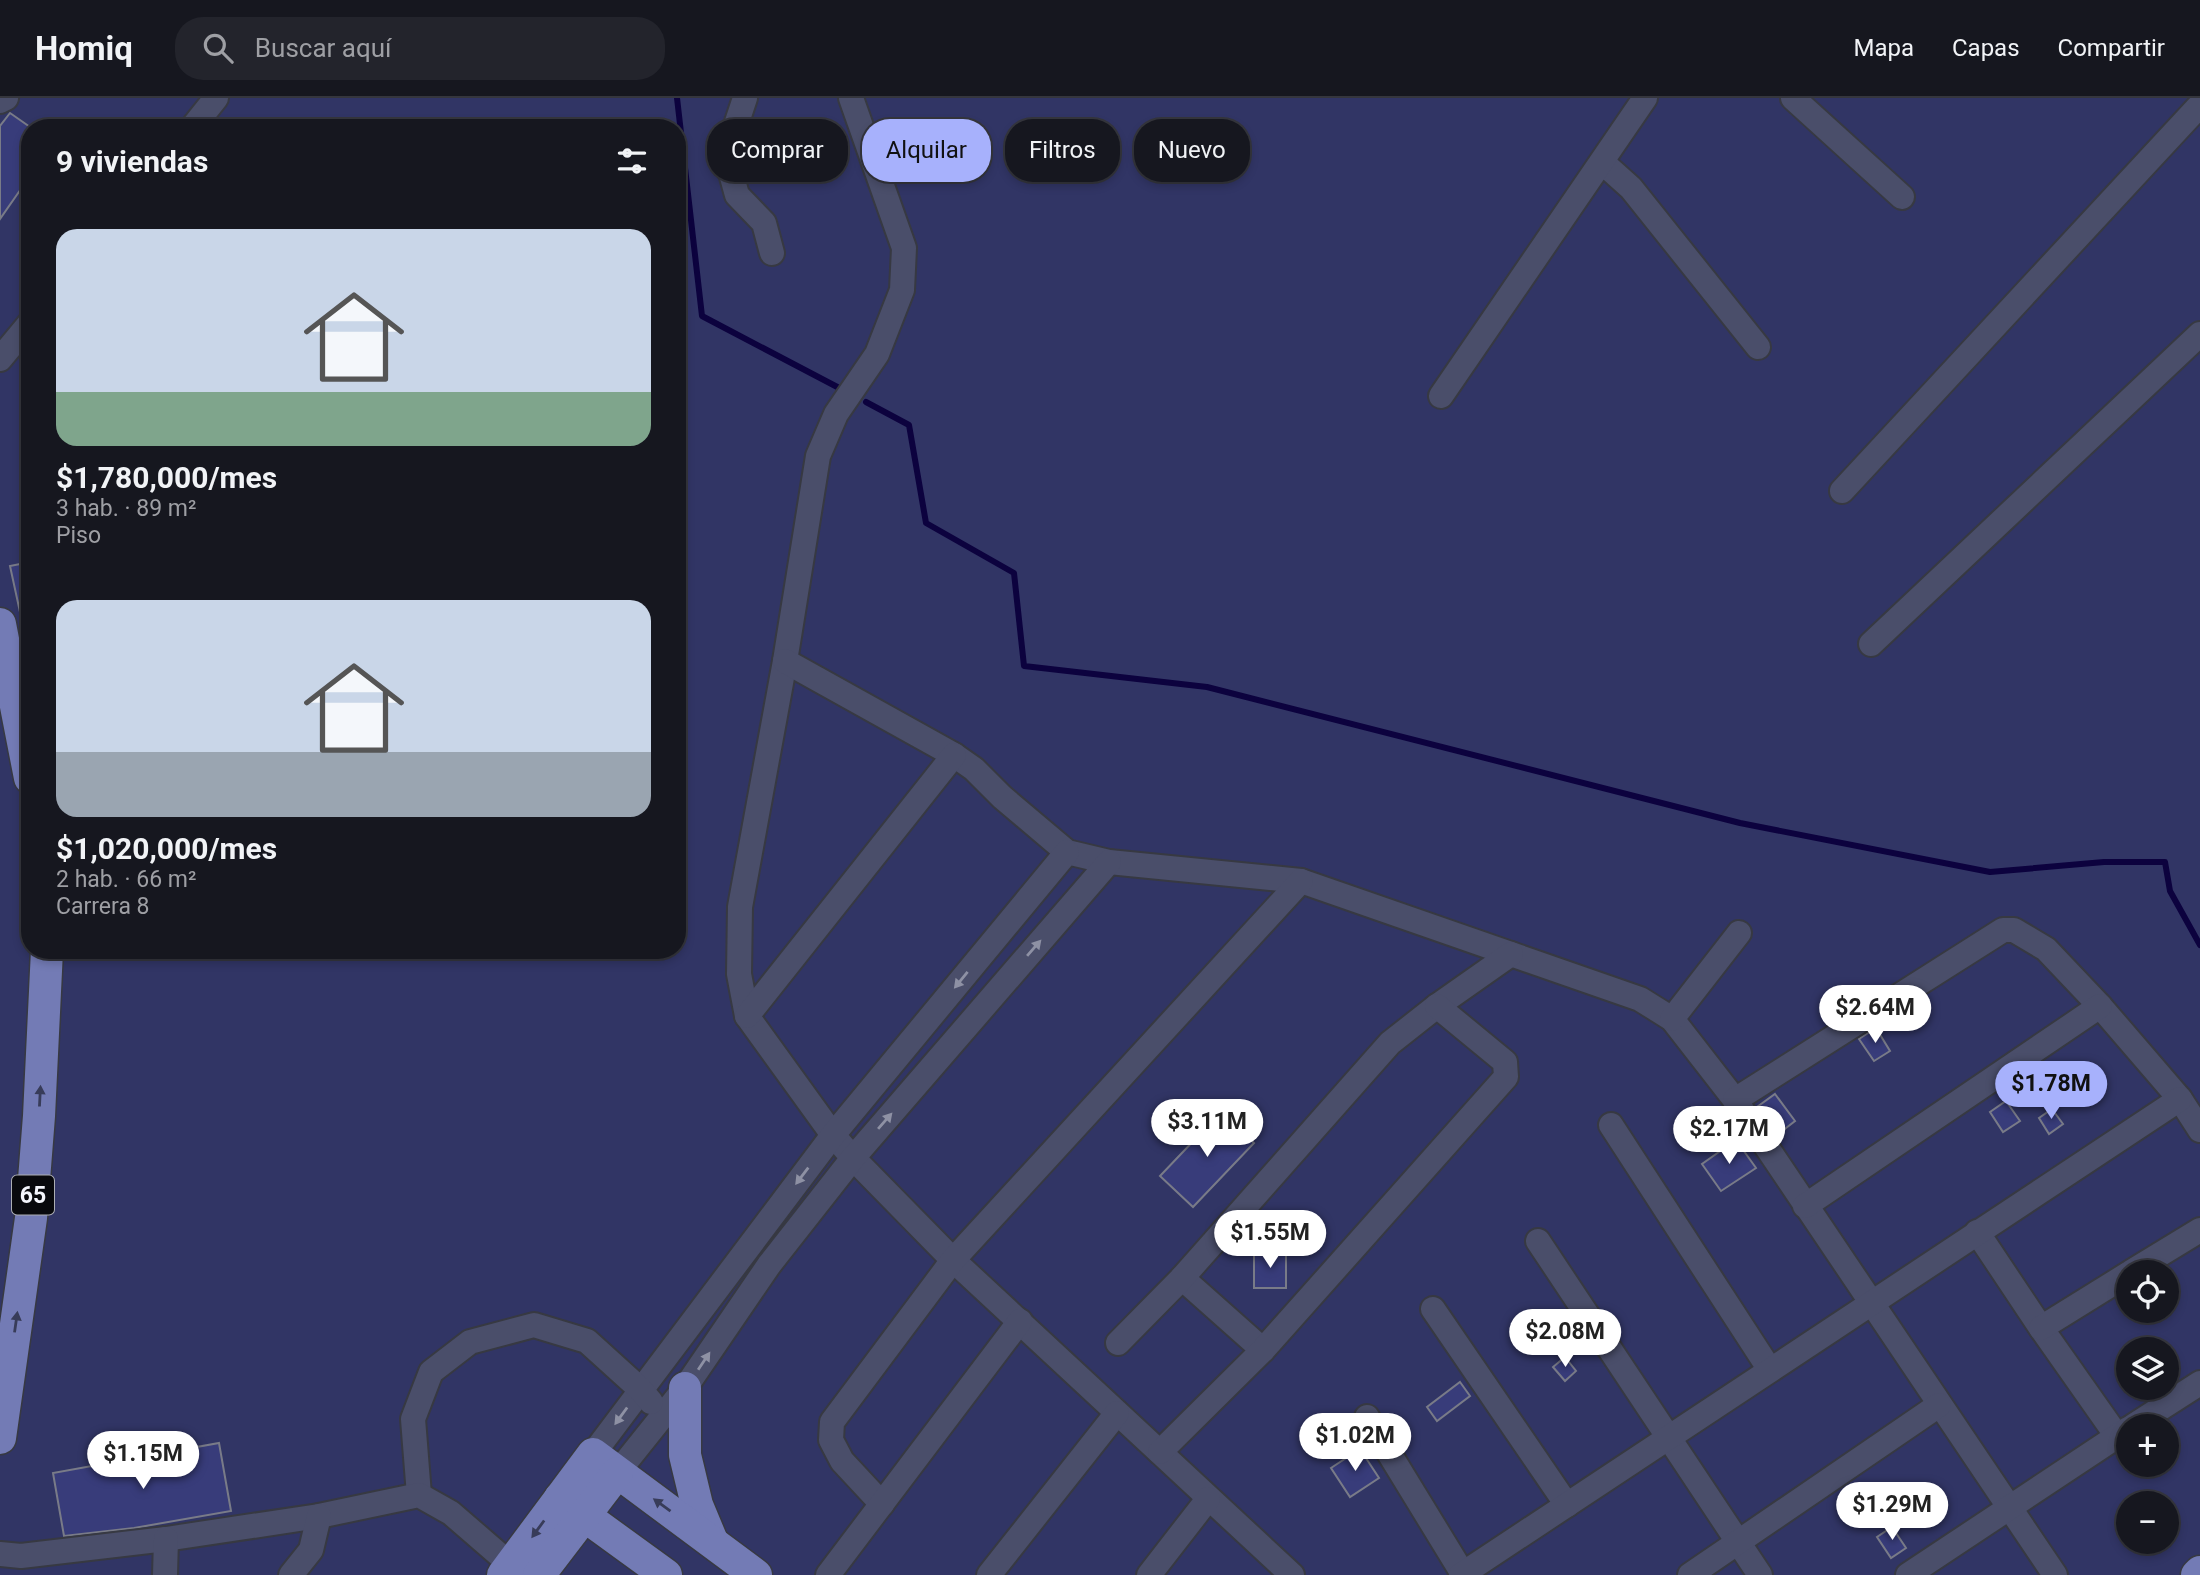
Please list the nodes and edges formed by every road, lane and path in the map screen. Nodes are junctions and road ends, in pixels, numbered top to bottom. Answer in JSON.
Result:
{"nodes":[{"id":1,"x":6,"y":98,"type":"edge"},
{"id":2,"x":216,"y":98,"type":"edge"},
{"id":3,"x":745,"y":98,"type":"edge"},
{"id":4,"x":851,"y":98,"type":"edge"},
{"id":5,"x":1645,"y":98,"type":"edge"},
{"id":6,"x":1793,"y":98,"type":"edge"},
{"id":7,"x":0,"y":101,"type":"edge"},
{"id":8,"x":2200,"y":105,"type":"edge"},
{"id":9,"x":199,"y":119,"type":"edge"},
{"id":10,"x":1602,"y":162,"type":"junction"},
{"id":11,"x":1902,"y":197,"type":"dead end"},
{"id":12,"x":772,"y":253,"type":"dead end"},
{"id":13,"x":21,"y":334,"type":"edge"},
{"id":14,"x":2200,"y":334,"type":"edge"},
{"id":15,"x":1758,"y":347,"type":"dead end"},
{"id":16,"x":0,"y":359,"type":"edge"},
{"id":17,"x":1441,"y":396,"type":"dead end"},
{"id":18,"x":1842,"y":491,"type":"dead end"},
{"id":19,"x":0,"y":624,"type":"edge"},
{"id":20,"x":1871,"y":644,"type":"dead end"},
{"id":21,"x":785,"y":661,"type":"junction"},
{"id":22,"x":21,"y":699,"type":"edge"},
{"id":23,"x":954,"y":755,"type":"junction"},
{"id":24,"x":1067,"y":852,"type":"junction"},
{"id":25,"x":1109,"y":862,"type":"junction"},
{"id":26,"x":1301,"y":881,"type":"junction"},
{"id":27,"x":1740,"y":933,"type":"dead end"},
{"id":28,"x":1511,"y":954,"type":"junction"},
{"id":29,"x":47,"y":959,"type":"edge"},
{"id":30,"x":1437,"y":1006,"type":"junction"},
{"id":31,"x":2100,"y":1006,"type":"junction"},
{"id":32,"x":747,"y":1016,"type":"junction"},
{"id":33,"x":1672,"y":1019,"type":"junction"},
{"id":34,"x":2180,"y":1099,"type":"junction"},
{"id":35,"x":1735,"y":1100,"type":"junction"},
{"id":36,"x":1611,"y":1125,"type":"dead end"},
{"id":37,"x":2200,"y":1130,"type":"edge"},
{"id":38,"x":833,"y":1135,"type":"junction"},
{"id":39,"x":853,"y":1158,"type":"junction"},
{"id":40,"x":1805,"y":1206,"type":"junction"},
{"id":41,"x":2200,"y":1230,"type":"edge"},
{"id":42,"x":1977,"y":1232,"type":"junction"},
{"id":43,"x":1538,"y":1241,"type":"dead end"},
{"id":44,"x":953,"y":1260,"type":"junction"},
{"id":45,"x":2151,"y":1260,"type":"edge"},
{"id":46,"x":1182,"y":1278,"type":"junction"},
{"id":47,"x":2116,"y":1282,"type":"edge"},
{"id":48,"x":1871,"y":1303,"type":"junction"},
{"id":49,"x":1433,"y":1309,"type":"dead end"},
{"id":50,"x":1020,"y":1321,"type":"junction"},
{"id":51,"x":2041,"y":1328,"type":"junction"},
{"id":52,"x":1118,"y":1343,"type":"dead end"},
{"id":53,"x":1263,"y":1350,"type":"junction"},
{"id":54,"x":1770,"y":1370,"type":"junction"},
{"id":55,"x":2200,"y":1383,"type":"edge"},
{"id":56,"x":685,"y":1388,"type":"junction"},
{"id":57,"x":640,"y":1390,"type":"junction"},
{"id":58,"x":1939,"y":1405,"type":"junction"},
{"id":59,"x":1117,"y":1413,"type":"junction"},
{"id":60,"x":2152,"y":1414,"type":"edge"},
{"id":61,"x":663,"y":1416,"type":"junction"},
{"id":62,"x":1367,"y":1417,"type":"dead end"},
{"id":63,"x":2116,"y":1419,"type":"edge"},
{"id":64,"x":1669,"y":1437,"type":"junction"},
{"id":65,"x":0,"y":1438,"type":"edge"},
{"id":66,"x":2116,"y":1438,"type":"edge"},
{"id":67,"x":1160,"y":1452,"type":"junction"},
{"id":68,"x":605,"y":1464,"type":"junction"},
{"id":69,"x":419,"y":1495,"type":"junction"},
{"id":70,"x":1208,"y":1499,"type":"junction"},
{"id":71,"x":882,"y":1504,"type":"junction"},
{"id":72,"x":1567,"y":1505,"type":"junction"},
{"id":73,"x":572,"y":1507,"type":"junction"},
{"id":74,"x":2009,"y":1509,"type":"junction"},
{"id":75,"x":319,"y":1516,"type":"junction"},
{"id":76,"x":166,"y":1539,"type":"junction"},
{"id":77,"x":713,"y":1542,"type":"junction"},
{"id":78,"x":1739,"y":1542,"type":"junction"},
{"id":79,"x":0,"y":1555,"type":"edge"},
{"id":80,"x":518,"y":1572,"type":"edge"},
{"id":81,"x":1462,"y":1574,"type":"edge"},
{"id":82,"x":165,"y":1575,"type":"edge"},
{"id":83,"x":291,"y":1575,"type":"edge"},
{"id":84,"x":666,"y":1575,"type":"edge"},
{"id":85,"x":756,"y":1575,"type":"edge"},
{"id":86,"x":828,"y":1575,"type":"edge"},
{"id":87,"x":989,"y":1575,"type":"edge"},
{"id":88,"x":1149,"y":1575,"type":"edge"},
{"id":89,"x":1292,"y":1575,"type":"edge"},
{"id":90,"x":1690,"y":1575,"type":"edge"},
{"id":91,"x":1760,"y":1575,"type":"edge"},
{"id":92,"x":1908,"y":1575,"type":"edge"},
{"id":93,"x":2055,"y":1575,"type":"edge"}],
"edges":[{"from":1,"to":7,"type":"street"},
{"from":2,"to":9,"type":"street"},
{"from":3,"to":12,"type":"street"},
{"from":4,"to":21,"type":"street"},
{"from":5,"to":10,"type":"street"},
{"from":6,"to":11,"type":"street"},
{"from":8,"to":18,"type":"street"},
{"from":10,"to":15,"type":"street"},
{"from":10,"to":17,"type":"street"},
{"from":13,"to":16,"type":"street"},
{"from":14,"to":20,"type":"street"},
{"from":19,"to":22,"type":"main road"},
{"from":21,"to":23,"type":"street"},
{"from":21,"to":32,"type":"street"},
{"from":23,"to":24,"type":"street"},
{"from":23,"to":32,"type":"street"},
{"from":24,"to":25,"type":"street"},
{"from":24,"to":38,"type":"street","one_way":true},
{"from":25,"to":26,"type":"street"},
{"from":39,"to":25,"type":"street","one_way":true},
{"from":26,"to":28,"type":"street"},
{"from":26,"to":44,"type":"street"},
{"from":27,"to":33,"type":"street"},
{"from":28,"to":30,"type":"street"},
{"from":28,"to":33,"type":"street"},
{"from":65,"to":29,"type":"main road","number":"65","one_way":true},
{"from":30,"to":46,"type":"street"},
{"from":30,"to":53,"type":"street"},
{"from":31,"to":34,"type":"street"},
{"from":31,"to":35,"type":"street"},
{"from":31,"to":40,"type":"street"},
{"from":32,"to":38,"type":"street"},
{"from":33,"to":35,"type":"street"},
{"from":34,"to":37,"type":"street"},
{"from":34,"to":42,"type":"street"},
{"from":35,"to":40,"type":"street"},
{"from":36,"to":54,"type":"street"},
{"from":38,"to":39,"type":"street"},
{"from":38,"to":57,"type":"street","one_way":true},
{"from":39,"to":44,"type":"street"},
{"from":56,"to":39,"type":"street","one_way":true},
{"from":40,"to":48,"type":"street"},
{"from":41,"to":45,"type":"street"},
{"from":42,"to":48,"type":"street"},
{"from":42,"to":51,"type":"street"},
{"from":43,"to":64,"type":"street"},
{"from":44,"to":50,"type":"street"},
{"from":44,"to":71,"type":"street"},
{"from":46,"to":52,"type":"street"},
{"from":46,"to":53,"type":"street"},
{"from":47,"to":51,"type":"street"},
{"from":48,"to":54,"type":"street"},
{"from":48,"to":58,"type":"street"},
{"from":49,"to":72,"type":"street"},
{"from":50,"to":59,"type":"street"},
{"from":50,"to":71,"type":"street"},
{"from":51,"to":63,"type":"street"},
{"from":53,"to":67,"type":"street"},
{"from":54,"to":64,"type":"street"},
{"from":55,"to":60,"type":"street"},
{"from":56,"to":61,"type":"street"},
{"from":56,"to":77,"type":"main road"},
{"from":57,"to":61,"type":"street"},
{"from":57,"to":68,"type":"street","one_way":true},
{"from":57,"to":69,"type":"street"},
{"from":58,"to":74,"type":"street"},
{"from":58,"to":78,"type":"street"},
{"from":59,"to":67,"type":"street"},
{"from":59,"to":87,"type":"street"},
{"from":61,"to":68,"type":"street"},
{"from":62,"to":81,"type":"street"},
{"from":64,"to":72,"type":"street"},
{"from":64,"to":78,"type":"street"},
{"from":66,"to":74,"type":"street"},
{"from":67,"to":70,"type":"street"},
{"from":68,"to":73,"type":"main road"},
{"from":77,"to":68,"type":"main road","one_way":true},
{"from":69,"to":75,"type":"street"},
{"from":69,"to":80,"type":"street"},
{"from":70,"to":88,"type":"street"},
{"from":70,"to":89,"type":"street"},
{"from":71,"to":86,"type":"street"},
{"from":72,"to":81,"type":"street"},
{"from":73,"to":80,"type":"main road"},
{"from":73,"to":84,"type":"main road"},
{"from":74,"to":92,"type":"street"},
{"from":74,"to":93,"type":"street"},
{"from":75,"to":76,"type":"street"},
{"from":75,"to":83,"type":"street"},
{"from":76,"to":79,"type":"street"},
{"from":76,"to":82,"type":"street"},
{"from":77,"to":85,"type":"main road"},
{"from":78,"to":90,"type":"street"},
{"from":78,"to":91,"type":"street"}]}
